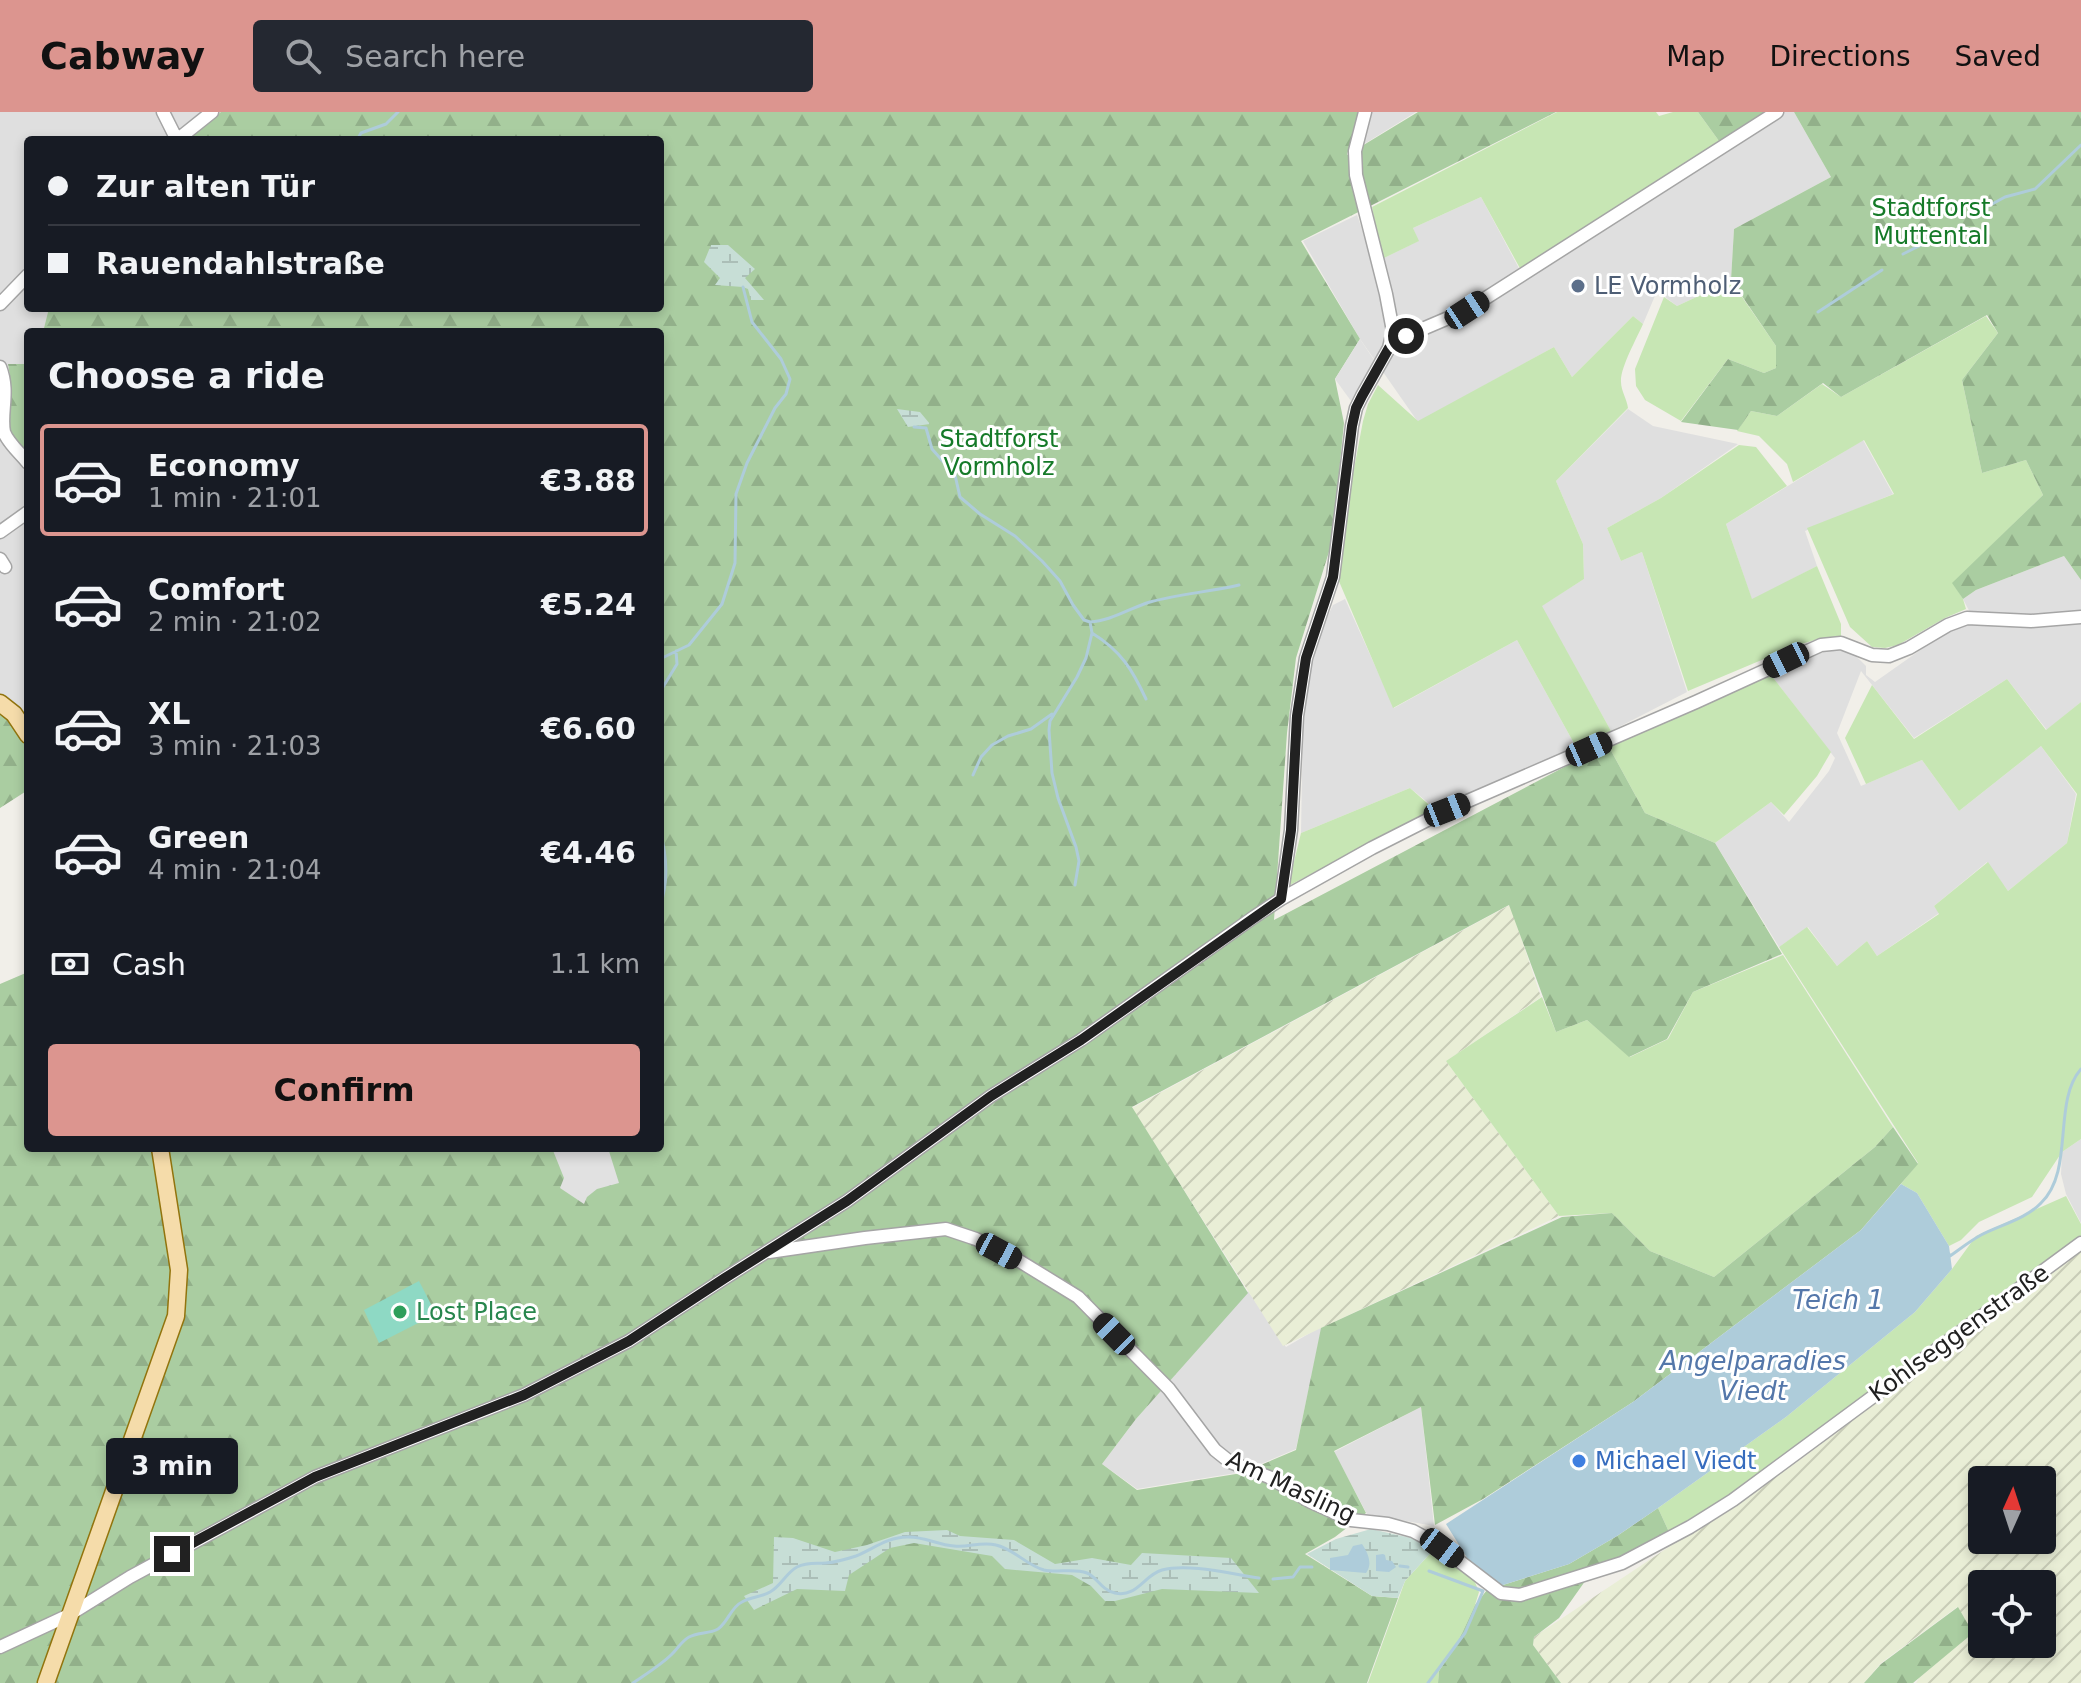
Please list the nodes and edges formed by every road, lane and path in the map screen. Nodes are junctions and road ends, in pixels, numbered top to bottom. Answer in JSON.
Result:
{"nodes":[{"id":1,"x":163,"y":112,"type":"edge"},
{"id":2,"x":212,"y":112,"type":"edge"},
{"id":3,"x":1365,"y":112,"type":"edge"},
{"id":4,"x":1777,"y":112,"type":"edge"},
{"id":5,"x":175,"y":136,"type":"edge"},
{"id":6,"x":182,"y":136,"type":"edge"},
{"id":7,"x":24,"y":279,"type":"edge"},
{"id":8,"x":0,"y":304,"type":"edge"},
{"id":9,"x":1389,"y":348,"type":"junction"},
{"id":10,"x":0,"y":367,"type":"edge"},
{"id":11,"x":12,"y":444,"type":"junction"},
{"id":12,"x":0,"y":452,"type":"edge"},
{"id":13,"x":24,"y":458,"type":"edge"},
{"id":14,"x":24,"y":515,"type":"edge"},
{"id":15,"x":0,"y":532,"type":"edge"},
{"id":16,"x":2081,"y":617,"type":"edge"},
{"id":17,"x":0,"y":703,"type":"edge"},
{"id":18,"x":24,"y":729,"type":"edge"},
{"id":19,"x":1281,"y":899,"type":"junction"},
{"id":20,"x":161,"y":1152,"type":"edge"},
{"id":21,"x":2081,"y":1243,"type":"edge"},
{"id":22,"x":764,"y":1253,"type":"junction"},
{"id":23,"x":1501,"y":1593,"type":"joint"},
{"id":24,"x":69,"y":1615,"type":"junction"},
{"id":25,"x":0,"y":1647,"type":"edge"},
{"id":26,"x":46,"y":1683,"type":"edge"}],
"edges":[{"from":1,"to":5,"type":"street"},
{"from":2,"to":6,"type":"street"},
{"from":3,"to":9,"type":"street"},
{"from":4,"to":9,"type":"street"},
{"from":7,"to":8,"type":"street"},
{"from":9,"to":19,"type":"street"},
{"from":10,"to":11,"type":"street"},
{"from":11,"to":12,"type":"street"},
{"from":11,"to":13,"type":"street"},
{"from":14,"to":15,"type":"street"},
{"from":16,"to":19,"type":"street"},
{"from":17,"to":18,"type":"main road"},
{"from":19,"to":22,"type":"street"},
{"from":20,"to":24,"type":"main road"},
{"from":21,"to":23,"type":"street","name":"Kohlseggenstraße"},
{"from":22,"to":23,"type":"street","name":"Am Masling"},
{"from":22,"to":24,"type":"street"},
{"from":24,"to":25,"type":"street"},
{"from":24,"to":26,"type":"main road"}]}
